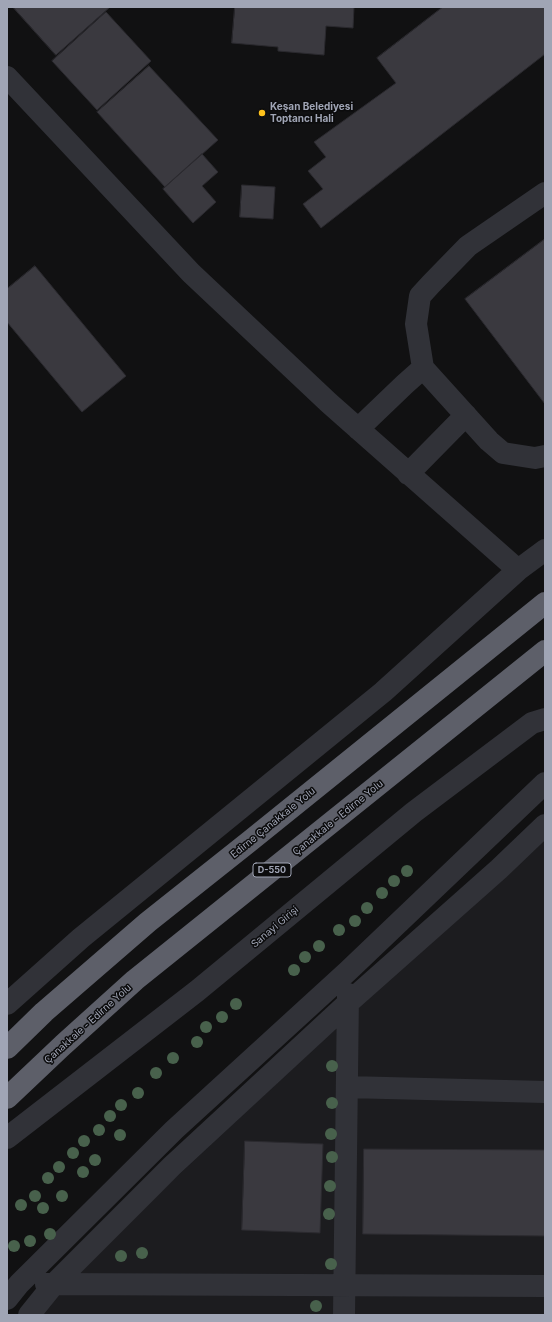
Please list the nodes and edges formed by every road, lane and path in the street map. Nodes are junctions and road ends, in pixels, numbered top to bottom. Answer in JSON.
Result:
{"nodes":[{"id":1,"x":7,"y":77,"type":"edge"},
{"id":2,"x":545,"y":193,"type":"edge"},
{"id":3,"x":423,"y":368,"type":"junction"},
{"id":4,"x":466,"y":415,"type":"junction"},
{"id":5,"x":358,"y":429,"type":"junction"},
{"id":6,"x":545,"y":456,"type":"edge"},
{"id":7,"x":408,"y":474,"type":"junction"},
{"id":8,"x":545,"y":550,"type":"edge"},
{"id":9,"x":518,"y":570,"type":"junction"},
{"id":10,"x":545,"y":603,"type":"edge"},
{"id":11,"x":545,"y":651,"type":"edge"},
{"id":12,"x":545,"y":719,"type":"edge"},
{"id":13,"x":545,"y":783,"type":"edge"},
{"id":14,"x":545,"y":825,"type":"edge"},
{"id":15,"x":348,"y":971,"type":"junction"},
{"id":16,"x":348,"y":1003,"type":"junction"},
{"id":17,"x":7,"y":1004,"type":"edge"},
{"id":18,"x":7,"y":1048,"type":"edge"},
{"id":19,"x":347,"y":1087,"type":"junction"},
{"id":20,"x":545,"y":1092,"type":"edge"},
{"id":21,"x":7,"y":1098,"type":"edge"},
{"id":22,"x":7,"y":1138,"type":"edge"},
{"id":23,"x":54,"y":1284,"type":"junction"},
{"id":24,"x":344,"y":1285,"type":"junction"},
{"id":25,"x":545,"y":1286,"type":"edge"},
{"id":26,"x":13,"y":1291,"type":"edge"},
{"id":27,"x":20,"y":1315,"type":"edge"},
{"id":28,"x":29,"y":1315,"type":"edge"},
{"id":29,"x":344,"y":1315,"type":"edge"}],
"edges":[{"from":1,"to":5,"type":"street"},
{"from":2,"to":3,"type":"street"},
{"from":3,"to":4,"type":"street"},
{"from":3,"to":5,"type":"street"},
{"from":4,"to":6,"type":"street"},
{"from":4,"to":7,"type":"street"},
{"from":5,"to":7,"type":"street"},
{"from":7,"to":9,"type":"street"},
{"from":8,"to":9,"type":"street"},
{"from":9,"to":17,"type":"street"},
{"from":10,"to":18,"type":"highway","name":"Edirne Çanakkale Yolu"},
{"from":11,"to":21,"type":"highway","name":"Çanakkale - Edirne Yolu","number":"D-550"},
{"from":12,"to":22,"type":"street","name":"Sanayi Girişi"},
{"from":13,"to":15,"type":"street"},
{"from":14,"to":16,"type":"street"},
{"from":15,"to":16,"type":"street"},
{"from":15,"to":26,"type":"street"},
{"from":16,"to":19,"type":"street"},
{"from":16,"to":23,"type":"street"},
{"from":19,"to":20,"type":"street"},
{"from":19,"to":24,"type":"street"},
{"from":23,"to":24,"type":"street"},
{"from":23,"to":26,"type":"street"},
{"from":23,"to":28,"type":"street"},
{"from":24,"to":25,"type":"street"},
{"from":24,"to":29,"type":"street"},
{"from":26,"to":27,"type":"street"}]}
